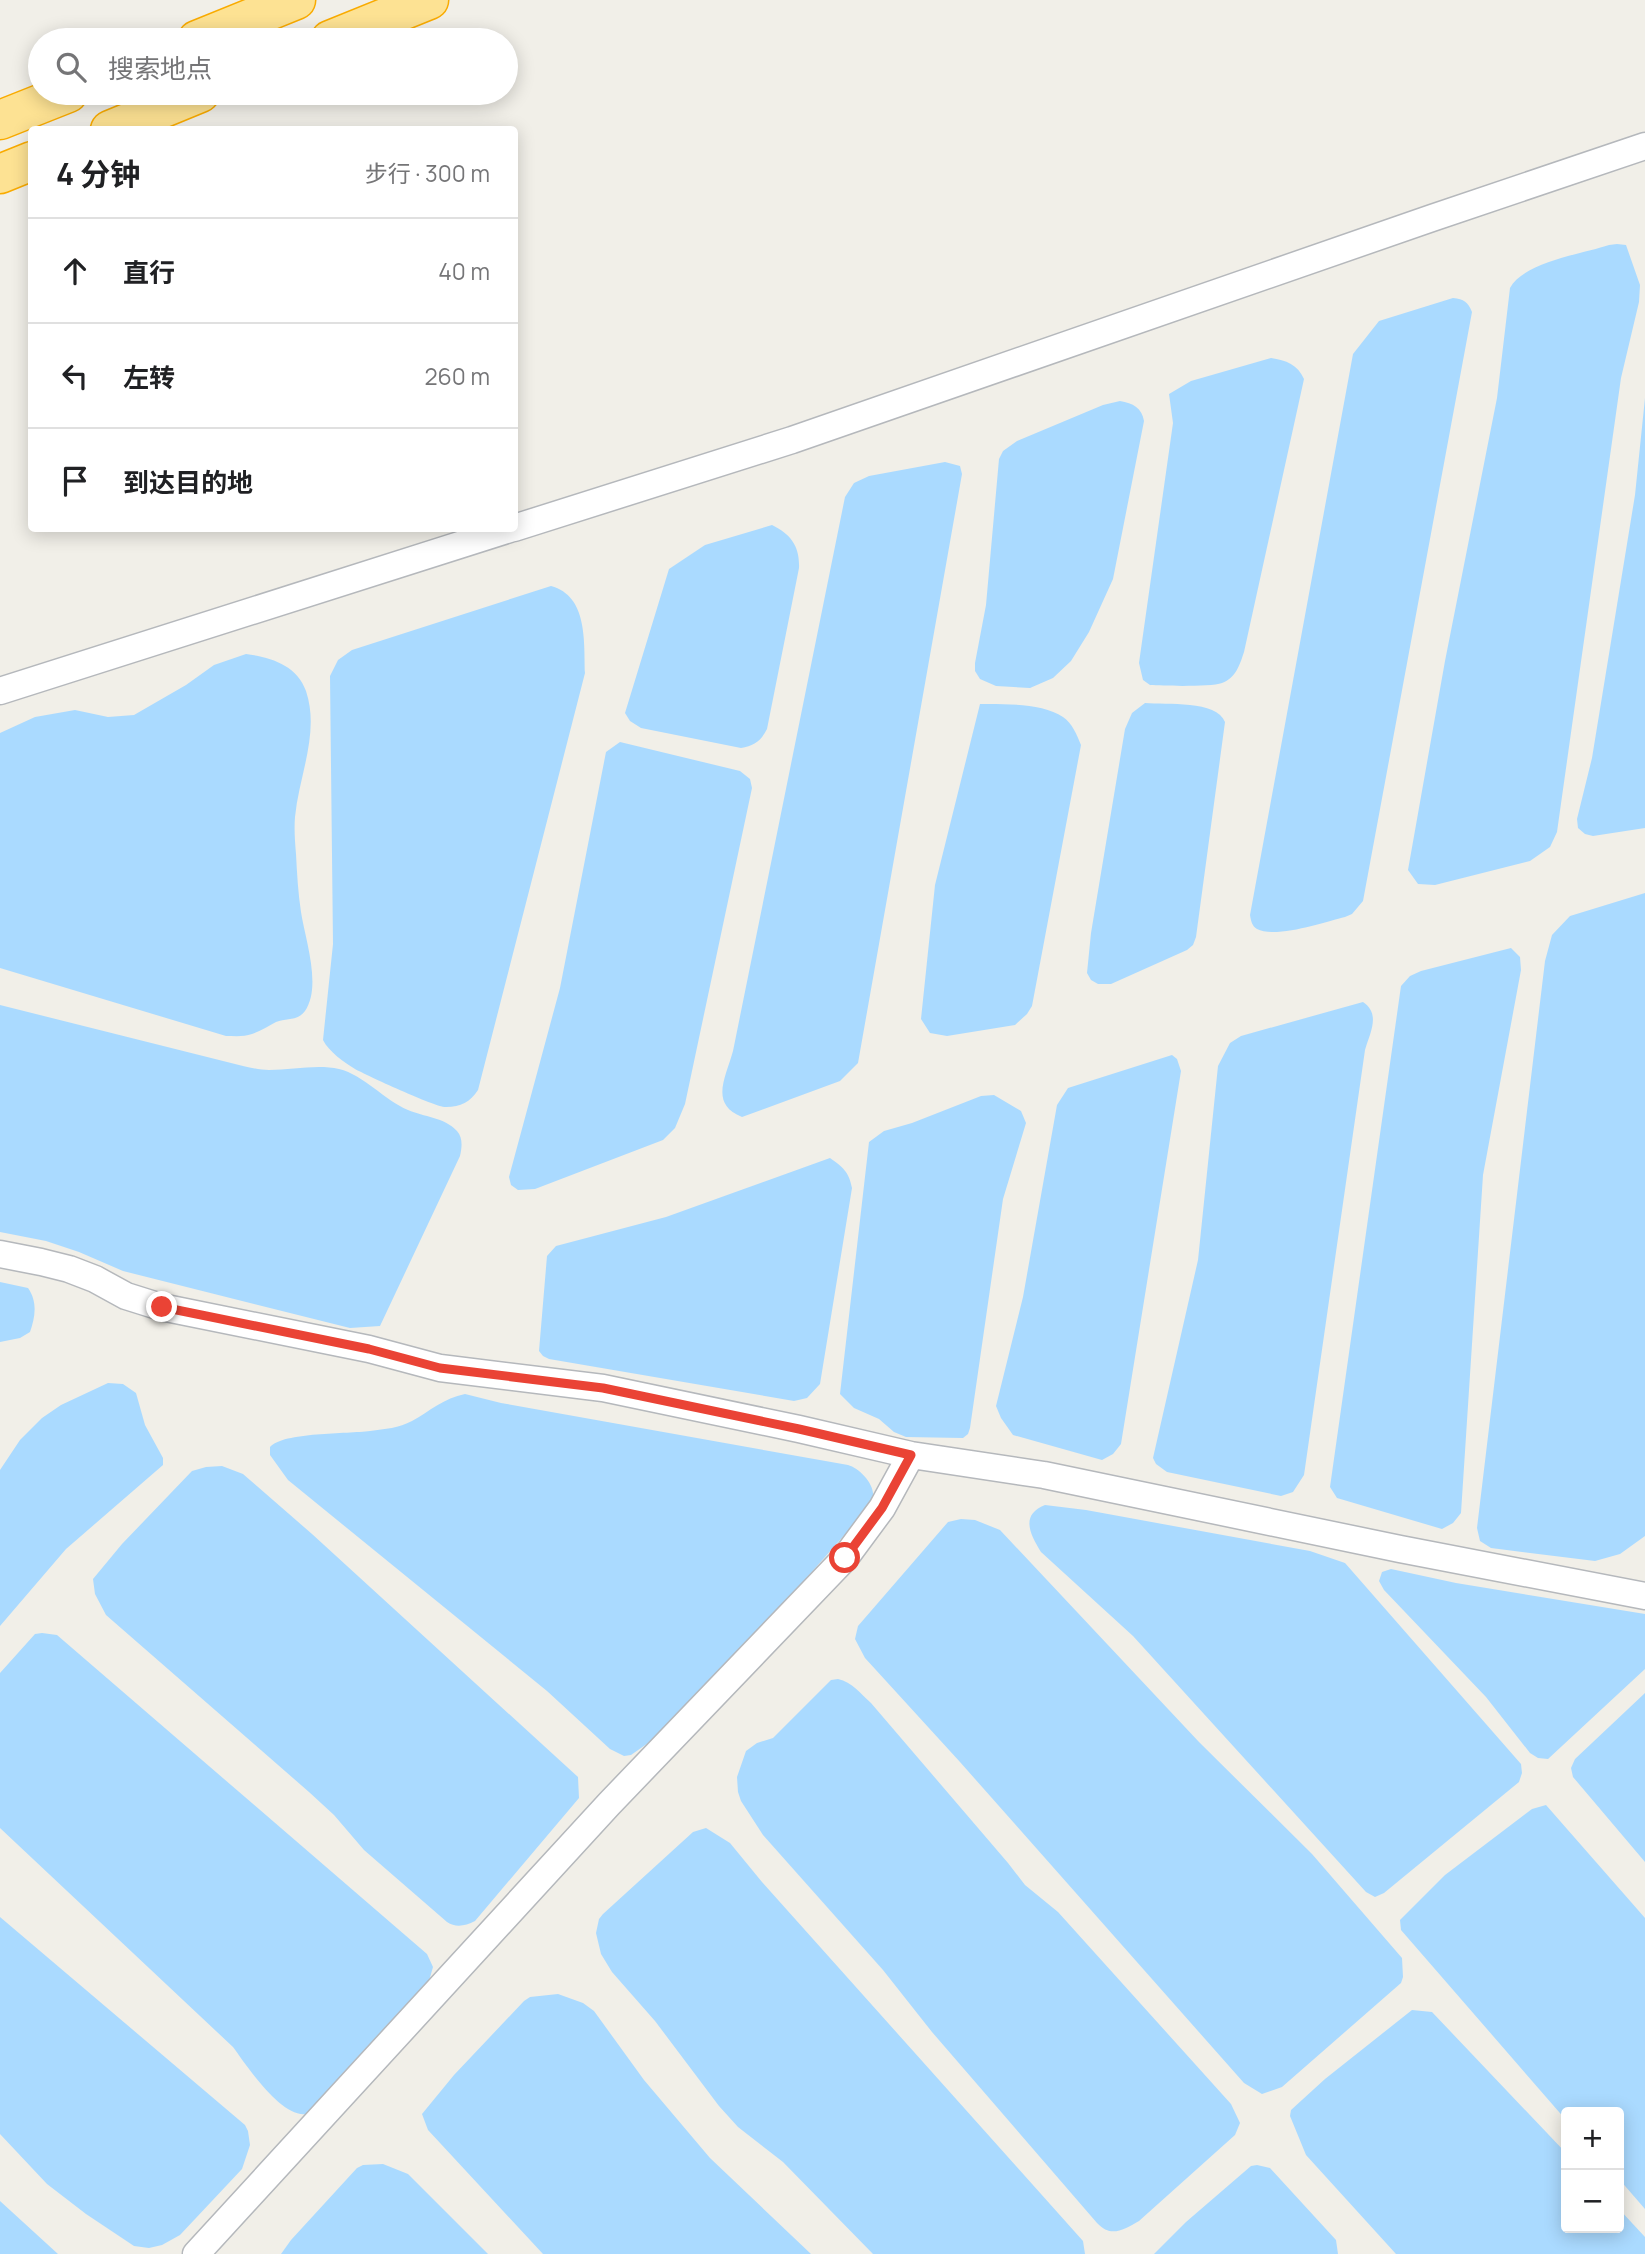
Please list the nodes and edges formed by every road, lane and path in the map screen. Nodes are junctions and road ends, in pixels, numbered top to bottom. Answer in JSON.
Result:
{"nodes":[{"id":1,"x":296,"y":0,"type":"edge"},
{"id":2,"x":429,"y":0,"type":"edge"},
{"id":3,"x":227,"y":28,"type":"edge"},
{"id":4,"x":360,"y":28,"type":"edge"},
{"id":5,"x":38,"y":105,"type":"edge"},
{"id":6,"x":171,"y":105,"type":"edge"},
{"id":7,"x":0,"y":120,"type":"edge"},
{"id":8,"x":120,"y":126,"type":"edge"},
{"id":9,"x":1645,"y":146,"type":"edge"},
{"id":10,"x":28,"y":163,"type":"edge"},
{"id":11,"x":0,"y":174,"type":"edge"},
{"id":12,"x":518,"y":527,"type":"edge"},
{"id":13,"x":501,"y":532,"type":"edge"},
{"id":14,"x":0,"y":691,"type":"edge"},
{"id":15,"x":0,"y":1255,"type":"edge"},
{"id":16,"x":911,"y":1455,"type":"junction"},
{"id":17,"x":1645,"y":1596,"type":"edge"},
{"id":18,"x":196,"y":2254,"type":"edge"}],
"edges":[{"from":1,"to":3,"type":"highway"},
{"from":2,"to":4,"type":"highway"},
{"from":5,"to":7,"type":"highway"},
{"from":6,"to":8,"type":"highway"},
{"from":9,"to":12,"type":"street"},
{"from":10,"to":11,"type":"highway"},
{"from":13,"to":14,"type":"street"},
{"from":15,"to":16,"type":"street"},
{"from":16,"to":17,"type":"street"},
{"from":16,"to":18,"type":"street"}]}
